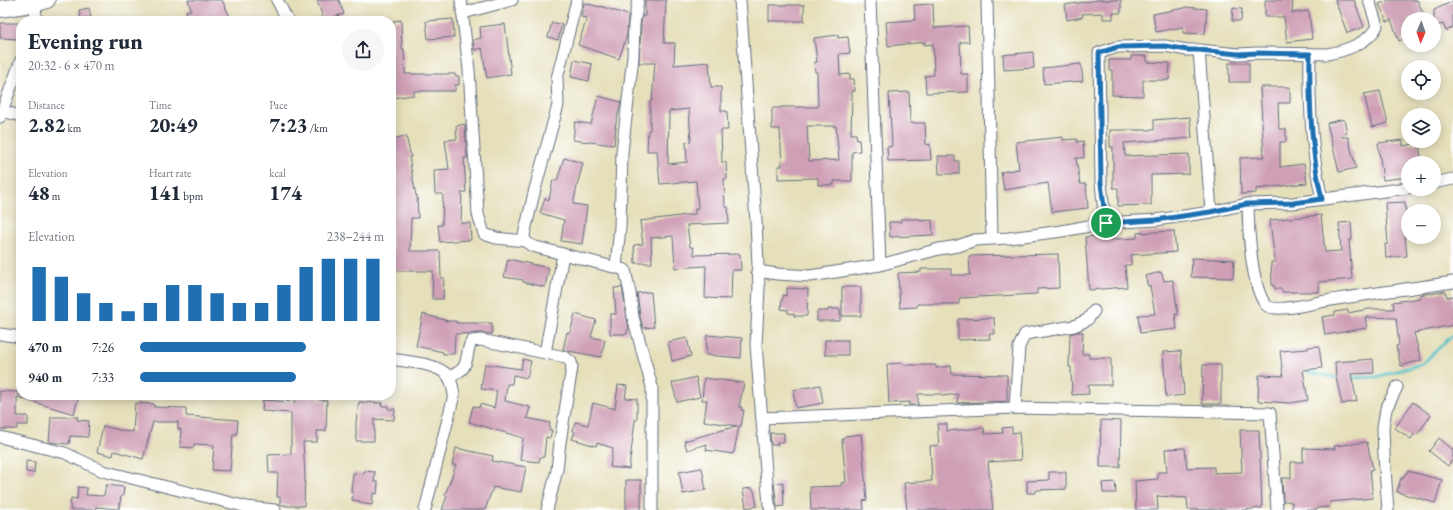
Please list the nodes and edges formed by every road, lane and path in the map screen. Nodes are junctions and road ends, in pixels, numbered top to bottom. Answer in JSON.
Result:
{"nodes":[{"id":1,"x":277,"y":0,"type":"edge"},
{"id":2,"x":461,"y":0,"type":"edge"},
{"id":3,"x":512,"y":0,"type":"edge"},
{"id":4,"x":577,"y":0,"type":"edge"},
{"id":5,"x":638,"y":0,"type":"edge"},
{"id":6,"x":740,"y":0,"type":"edge"},
{"id":7,"x":870,"y":0,"type":"edge"},
{"id":8,"x":987,"y":0,"type":"edge"},
{"id":9,"x":1369,"y":0,"type":"edge"},
{"id":10,"x":41,"y":2,"type":"edge"},
{"id":11,"x":0,"y":9,"type":"edge"},
{"id":12,"x":463,"y":13,"type":"junction"},
{"id":13,"x":37,"y":16,"type":"edge"},
{"id":14,"x":285,"y":16,"type":"edge"},
{"id":15,"x":1199,"y":50,"type":"junction"},
{"id":16,"x":1310,"y":54,"type":"junction"},
{"id":17,"x":16,"y":74,"type":"edge"},
{"id":18,"x":1,"y":114,"type":"edge"},
{"id":19,"x":16,"y":116,"type":"edge"},
{"id":20,"x":1453,"y":179,"type":"edge"},
{"id":21,"x":1441,"y":182,"type":"edge"},
{"id":22,"x":1401,"y":189,"type":"edge"},
{"id":23,"x":1322,"y":199,"type":"junction"},
{"id":24,"x":1248,"y":204,"type":"junction"},
{"id":25,"x":1210,"y":212,"type":"junction"},
{"id":26,"x":1106,"y":223,"type":"junction"},
{"id":27,"x":992,"y":238,"type":"junction"},
{"id":28,"x":525,"y":240,"type":"junction"},
{"id":29,"x":563,"y":255,"type":"junction"},
{"id":30,"x":880,"y":265,"type":"junction"},
{"id":31,"x":616,"y":268,"type":"junction"},
{"id":32,"x":757,"y":271,"type":"junction"},
{"id":33,"x":1453,"y":282,"type":"edge"},
{"id":34,"x":1094,"y":311,"type":"dead end"},
{"id":35,"x":0,"y":334,"type":"edge"},
{"id":36,"x":16,"y":336,"type":"edge"},
{"id":37,"x":545,"y":353,"type":"junction"},
{"id":38,"x":396,"y":360,"type":"edge"},
{"id":39,"x":449,"y":377,"type":"junction"},
{"id":40,"x":1397,"y":387,"type":"dead end"},
{"id":41,"x":1015,"y":408,"type":"junction"},
{"id":42,"x":762,"y":418,"type":"junction"},
{"id":43,"x":0,"y":437,"type":"edge"},
{"id":44,"x":275,"y":510,"type":"edge"},
{"id":45,"x":425,"y":510,"type":"edge"},
{"id":46,"x":547,"y":510,"type":"edge"},
{"id":47,"x":652,"y":510,"type":"edge"},
{"id":48,"x":771,"y":510,"type":"edge"},
{"id":49,"x":1277,"y":510,"type":"edge"},
{"id":50,"x":1388,"y":510,"type":"edge"}],
"edges":[{"from":1,"to":14,"type":"street"},
{"from":2,"to":12,"type":"street"},
{"from":3,"to":12,"type":"street"},
{"from":4,"to":28,"type":"street"},
{"from":5,"to":31,"type":"street"},
{"from":6,"to":32,"type":"street"},
{"from":7,"to":30,"type":"street"},
{"from":8,"to":27,"type":"street"},
{"from":9,"to":16,"type":"street"},
{"from":10,"to":11,"type":"street"},
{"from":10,"to":13,"type":"street"},
{"from":12,"to":28,"type":"street"},
{"from":15,"to":16,"type":"street"},
{"from":15,"to":25,"type":"street"},
{"from":15,"to":26,"type":"street"},
{"from":16,"to":23,"type":"street"},
{"from":17,"to":18,"type":"street"},
{"from":18,"to":19,"type":"street"},
{"from":20,"to":21,"type":"street"},
{"from":22,"to":23,"type":"street"},
{"from":23,"to":24,"type":"street"},
{"from":24,"to":25,"type":"street"},
{"from":24,"to":33,"type":"street"},
{"from":25,"to":26,"type":"street"},
{"from":26,"to":27,"type":"street"},
{"from":27,"to":30,"type":"street"},
{"from":28,"to":29,"type":"street"},
{"from":29,"to":31,"type":"street"},
{"from":29,"to":37,"type":"street"},
{"from":30,"to":32,"type":"street"},
{"from":31,"to":47,"type":"street"},
{"from":32,"to":42,"type":"street"},
{"from":34,"to":41,"type":"street"},
{"from":35,"to":36,"type":"street"},
{"from":37,"to":39,"type":"street"},
{"from":37,"to":46,"type":"street"},
{"from":38,"to":39,"type":"street"},
{"from":39,"to":45,"type":"street"},
{"from":40,"to":50,"type":"street"},
{"from":41,"to":42,"type":"street"},
{"from":41,"to":49,"type":"street"},
{"from":42,"to":48,"type":"street"},
{"from":43,"to":44,"type":"street"}]}
